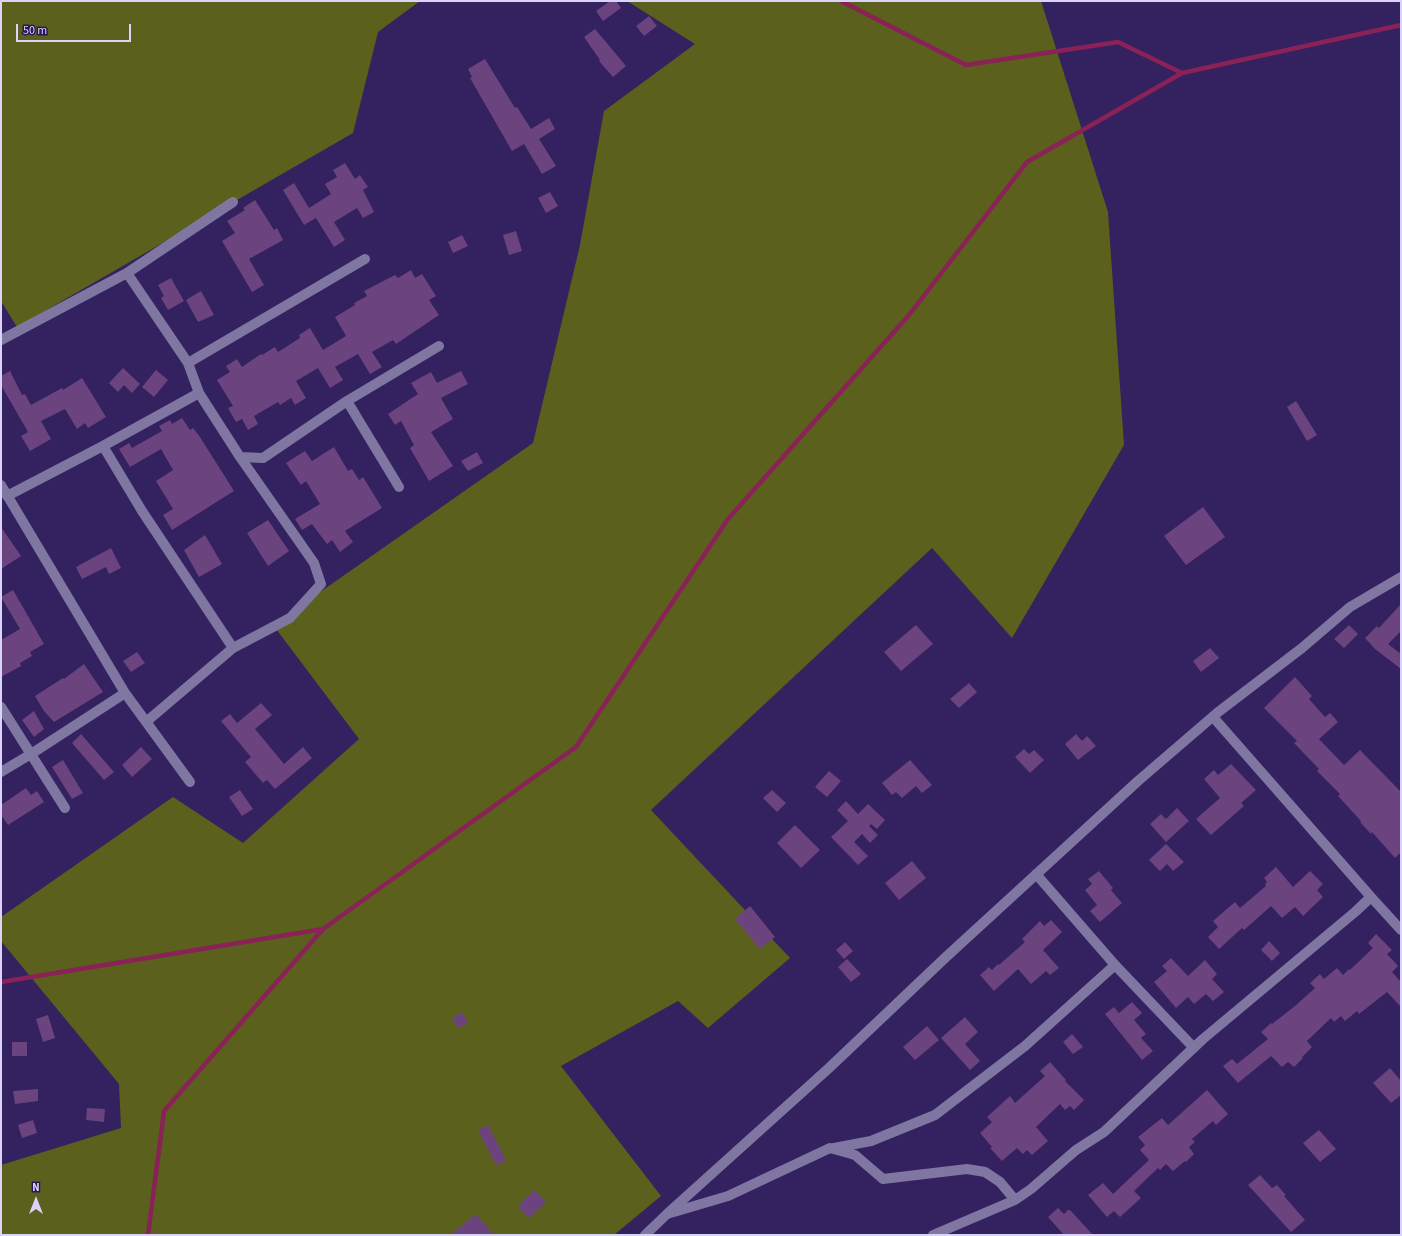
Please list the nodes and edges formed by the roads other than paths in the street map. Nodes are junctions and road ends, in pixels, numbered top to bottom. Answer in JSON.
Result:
{"nodes":[{"id":1,"x":233,"y":202,"type":"dead end"},
{"id":2,"x":365,"y":259,"type":"dead end"},
{"id":3,"x":127,"y":273,"type":"junction"},
{"id":4,"x":1,"y":340,"type":"edge"},
{"id":5,"x":439,"y":346,"type":"dead end"},
{"id":6,"x":188,"y":363,"type":"junction"},
{"id":7,"x":199,"y":393,"type":"junction"},
{"id":8,"x":347,"y":401,"type":"junction"},
{"id":9,"x":103,"y":446,"type":"junction"},
{"id":10,"x":240,"y":457,"type":"junction"},
{"id":11,"x":1,"y":486,"type":"edge"},
{"id":12,"x":399,"y":487,"type":"dead end"},
{"id":13,"x":7,"y":496,"type":"junction"},
{"id":14,"x":1401,"y":577,"type":"edge"},
{"id":15,"x":234,"y":648,"type":"junction"},
{"id":16,"x":125,"y":693,"type":"junction"},
{"id":17,"x":1,"y":707,"type":"edge"},
{"id":18,"x":1213,"y":717,"type":"junction"},
{"id":19,"x":146,"y":722,"type":"junction"},
{"id":20,"x":31,"y":754,"type":"junction"},
{"id":21,"x":1,"y":772,"type":"edge"},
{"id":22,"x":190,"y":782,"type":"dead end"},
{"id":23,"x":65,"y":808,"type":"dead end"},
{"id":24,"x":1036,"y":874,"type":"junction"},
{"id":25,"x":1371,"y":897,"type":"junction"},
{"id":26,"x":1401,"y":930,"type":"edge"},
{"id":27,"x":1115,"y":965,"type":"junction"},
{"id":28,"x":1194,"y":1048,"type":"junction"},
{"id":29,"x":830,"y":1148,"type":"junction"},
{"id":30,"x":1015,"y":1200,"type":"junction"},
{"id":31,"x":668,"y":1214,"type":"junction"},
{"id":32,"x":644,"y":1235,"type":"edge"},
{"id":33,"x":933,"y":1235,"type":"edge"}],
"edges":[{"from":1,"to":3,"type":"street"},
{"from":2,"to":6,"type":"street"},
{"from":3,"to":4,"type":"street"},
{"from":3,"to":6,"type":"street"},
{"from":5,"to":8,"type":"street"},
{"from":6,"to":7,"type":"street"},
{"from":7,"to":9,"type":"street"},
{"from":7,"to":10,"type":"street"},
{"from":8,"to":10,"type":"street"},
{"from":8,"to":12,"type":"street"},
{"from":9,"to":13,"type":"street"},
{"from":9,"to":15,"type":"street"},
{"from":10,"to":15,"type":"street"},
{"from":11,"to":13,"type":"street"},
{"from":13,"to":16,"type":"street"},
{"from":14,"to":18,"type":"street"},
{"from":15,"to":19,"type":"street"},
{"from":16,"to":19,"type":"street"},
{"from":16,"to":20,"type":"street"},
{"from":17,"to":20,"type":"street"},
{"from":18,"to":24,"type":"street"},
{"from":18,"to":25,"type":"street"},
{"from":19,"to":22,"type":"street"},
{"from":20,"to":21,"type":"street"},
{"from":20,"to":23,"type":"street"},
{"from":24,"to":27,"type":"street"},
{"from":24,"to":31,"type":"street"},
{"from":25,"to":26,"type":"street"},
{"from":25,"to":28,"type":"street"},
{"from":27,"to":28,"type":"street"},
{"from":27,"to":29,"type":"street"},
{"from":28,"to":30,"type":"street"},
{"from":29,"to":30,"type":"street"},
{"from":29,"to":31,"type":"street"},
{"from":30,"to":33,"type":"street"},
{"from":31,"to":32,"type":"street"}]}
